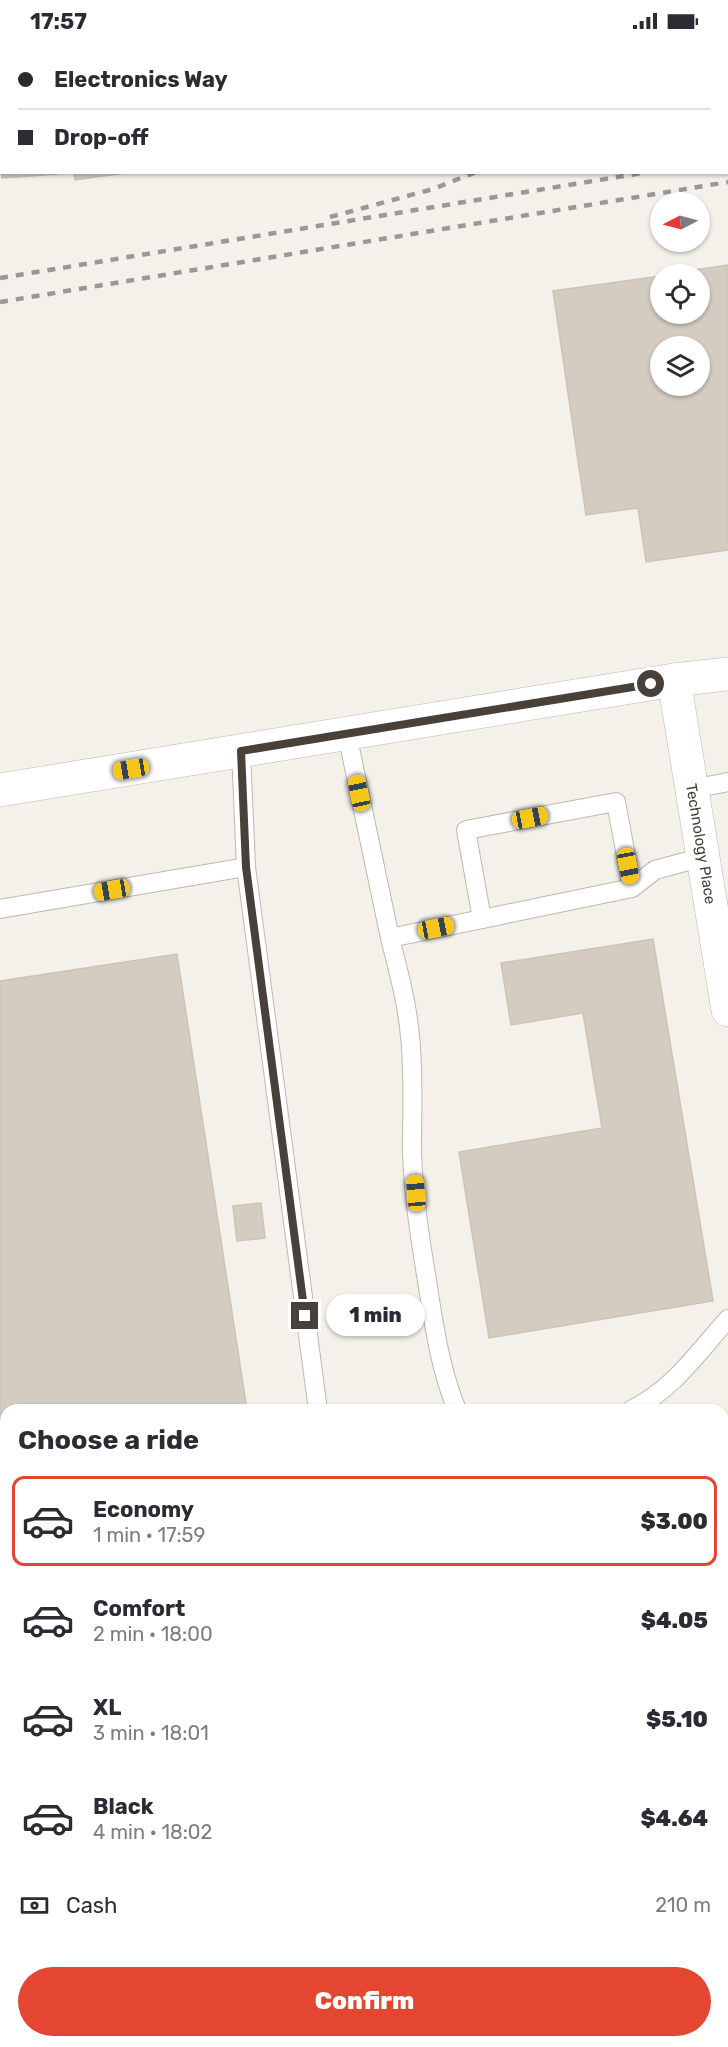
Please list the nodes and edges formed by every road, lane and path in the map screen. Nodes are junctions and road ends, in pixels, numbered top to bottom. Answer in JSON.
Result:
{"nodes":[{"id":1,"x":728,"y":674,"type":"edge"},
{"id":2,"x":674,"y":680,"type":"junction"},
{"id":3,"x":347,"y":734,"type":"junction"},
{"id":4,"x":241,"y":751,"type":"junction"},
{"id":5,"x":728,"y":782,"type":"edge"},
{"id":6,"x":692,"y":789,"type":"junction"},
{"id":7,"x":0,"y":790,"type":"edge"},
{"id":8,"x":703,"y":857,"type":"junction"},
{"id":9,"x":246,"y":867,"type":"junction"},
{"id":10,"x":632,"y":888,"type":"junction"},
{"id":11,"x":0,"y":909,"type":"edge"},
{"id":12,"x":482,"y":919,"type":"junction"},
{"id":13,"x":390,"y":938,"type":"junction"},
{"id":14,"x":728,"y":1010,"type":"edge"},
{"id":15,"x":728,"y":1319,"type":"edge"},
{"id":16,"x":317,"y":1404,"type":"edge"},
{"id":17,"x":454,"y":1404,"type":"edge"},
{"id":18,"x":642,"y":1404,"type":"edge"}],
"edges":[{"from":1,"to":2,"type":"street"},
{"from":2,"to":3,"type":"street"},
{"from":2,"to":6,"type":"street","name":"Technology Place"},
{"from":3,"to":4,"type":"street"},
{"from":3,"to":13,"type":"lane"},
{"from":4,"to":7,"type":"street"},
{"from":4,"to":9,"type":"lane"},
{"from":5,"to":6,"type":"lane"},
{"from":6,"to":8,"type":"street","name":"Technology Place"},
{"from":8,"to":10,"type":"lane"},
{"from":8,"to":14,"type":"street","name":"Technology Place"},
{"from":9,"to":11,"type":"lane"},
{"from":9,"to":16,"type":"lane"},
{"from":10,"to":12,"type":"lane"},
{"from":10,"to":12,"type":"lane"},
{"from":12,"to":13,"type":"lane"},
{"from":13,"to":17,"type":"lane"},
{"from":15,"to":18,"type":"lane"}]}
